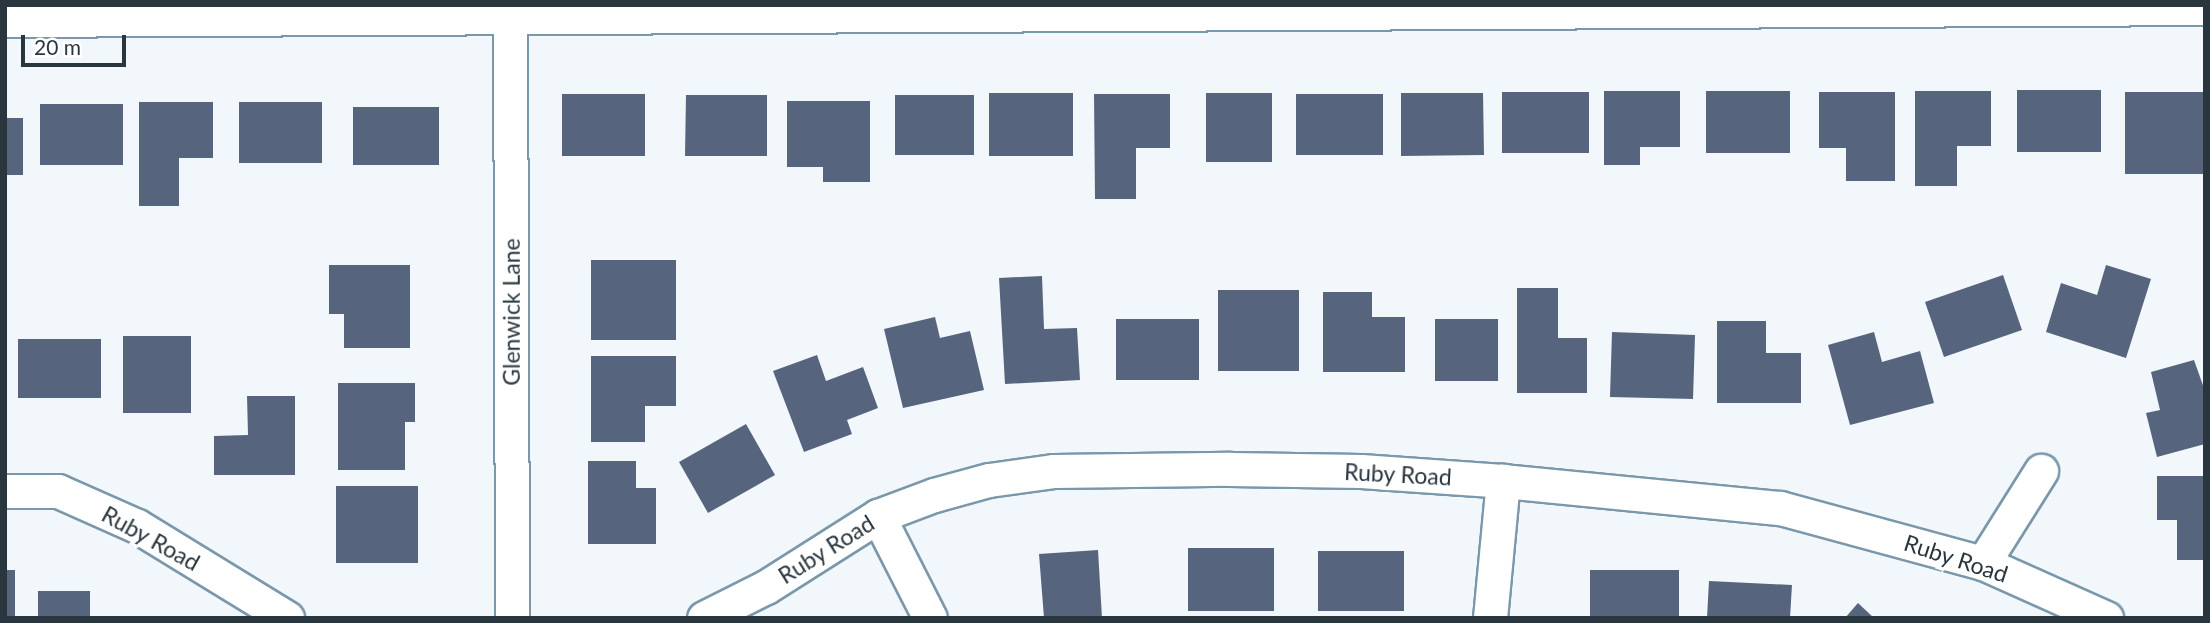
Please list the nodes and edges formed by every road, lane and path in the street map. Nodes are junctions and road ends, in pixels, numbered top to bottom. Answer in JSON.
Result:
{"nodes":[{"id":1,"x":2205,"y":8,"type":"edge"},
{"id":2,"x":510,"y":11,"type":"edge"},
{"id":3,"x":5,"y":20,"type":"edge"},
{"id":4,"x":2041,"y":471,"type":"dead end"},
{"id":5,"x":1503,"y":481,"type":"junction"},
{"id":6,"x":5,"y":491,"type":"edge"},
{"id":7,"x":878,"y":516,"type":"junction"},
{"id":8,"x":1983,"y":563,"type":"junction"},
{"id":9,"x":2094,"y":615,"type":"edge"},
{"id":10,"x":288,"y":618,"type":"edge"},
{"id":11,"x":512,"y":618,"type":"edge"},
{"id":12,"x":704,"y":618,"type":"edge"},
{"id":13,"x":930,"y":618,"type":"edge"},
{"id":14,"x":1490,"y":618,"type":"edge"}],
"edges":[{"from":1,"to":2,"type":"street"},
{"from":2,"to":3,"type":"street"},
{"from":2,"to":11,"type":"street","name":"Glenwick Lane"},
{"from":4,"to":8,"type":"street"},
{"from":5,"to":7,"type":"street","name":"Ruby Road"},
{"from":5,"to":8,"type":"street","name":"Ruby Road"},
{"from":5,"to":14,"type":"street"},
{"from":6,"to":10,"type":"street","name":"Ruby Road"},
{"from":7,"to":12,"type":"street","name":"Ruby Road"},
{"from":7,"to":13,"type":"street"},
{"from":8,"to":9,"type":"street","name":"Ruby Road"}]}
